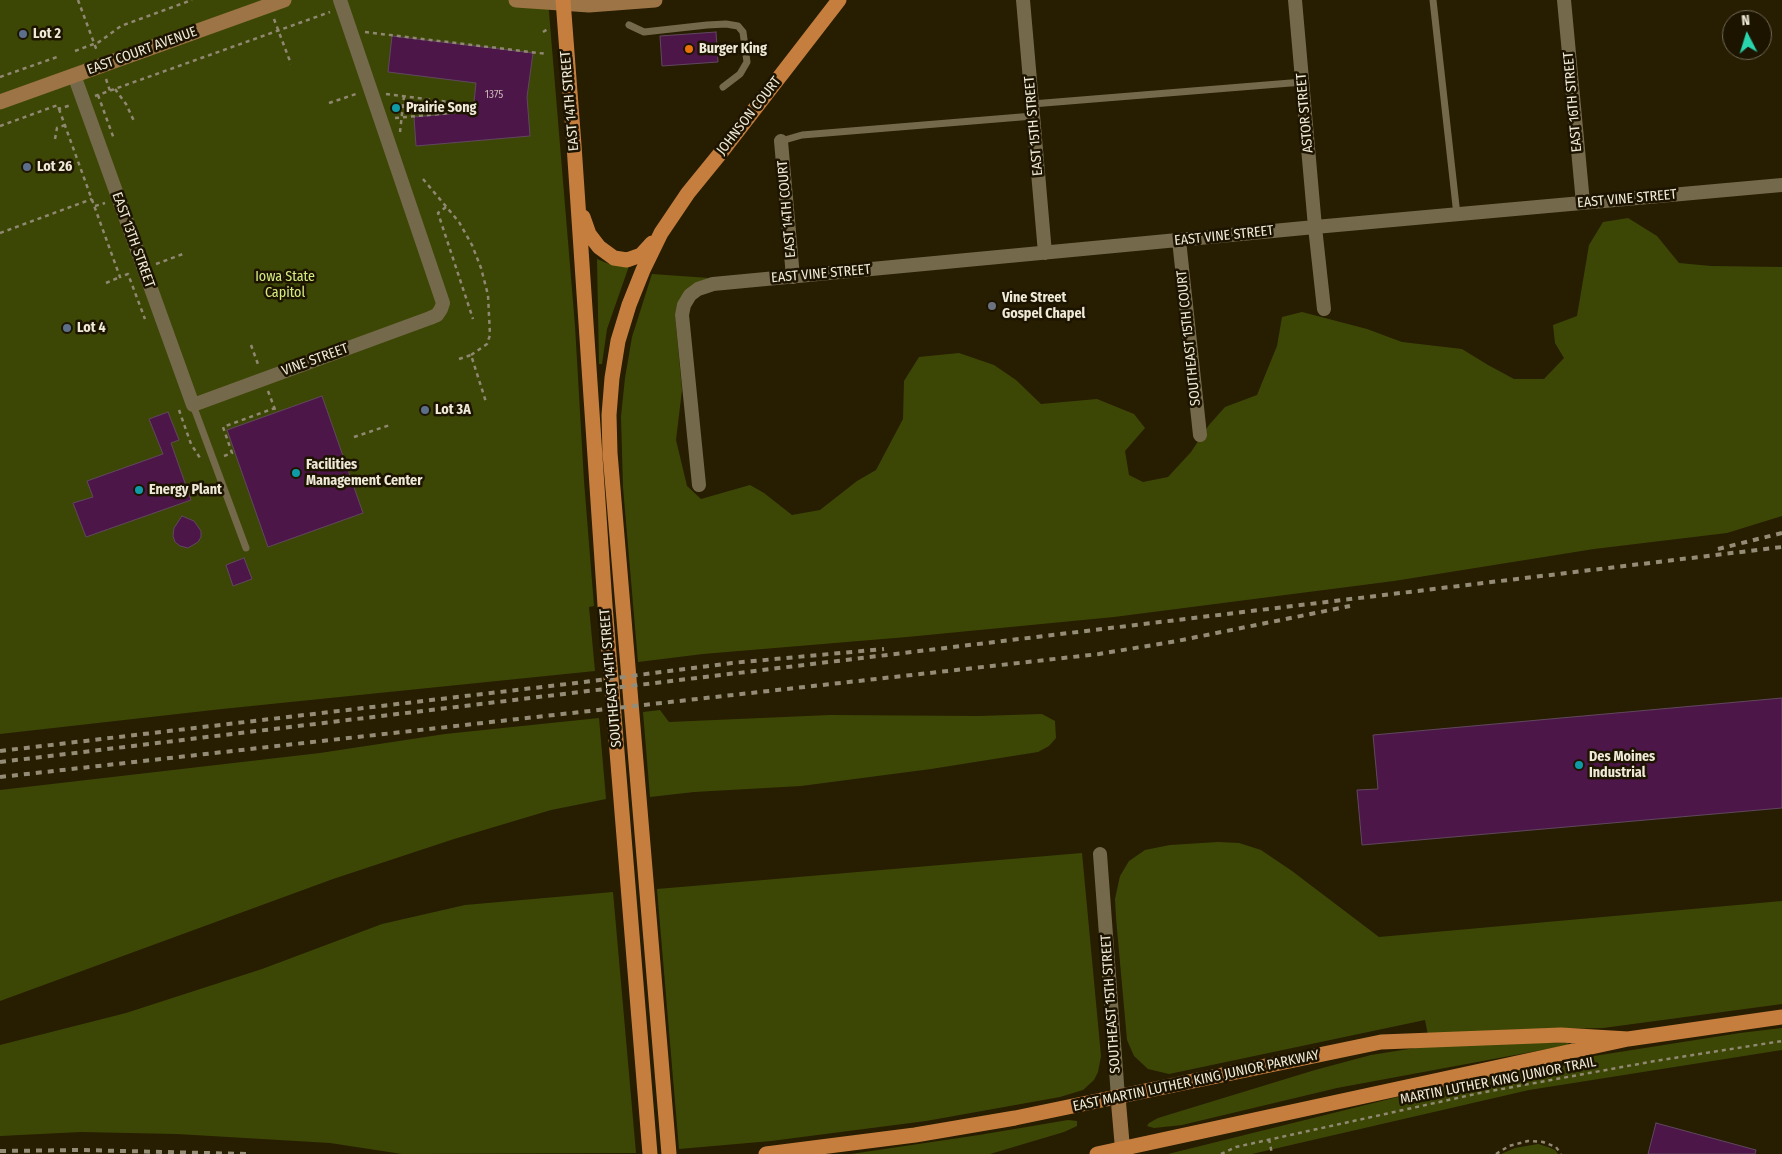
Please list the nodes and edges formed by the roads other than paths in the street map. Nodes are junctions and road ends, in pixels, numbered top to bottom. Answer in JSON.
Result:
{"nodes":[{"id":1,"x":284,"y":0,"type":"edge"},
{"id":2,"x":516,"y":0,"type":"edge"},
{"id":3,"x":655,"y":0,"type":"edge"},
{"id":4,"x":838,"y":0,"type":"edge"},
{"id":5,"x":1023,"y":0,"type":"edge"},
{"id":6,"x":1294,"y":0,"type":"edge"},
{"id":7,"x":1433,"y":0,"type":"edge"},
{"id":8,"x":1564,"y":0,"type":"edge"},
{"id":9,"x":563,"y":2,"type":"edge"},
{"id":10,"x":337,"y":5,"type":"edge"},
{"id":11,"x":629,"y":25,"type":"dead end"},
{"id":12,"x":74,"y":75,"type":"junction"},
{"id":13,"x":1302,"y":82,"type":"junction"},
{"id":14,"x":724,"y":88,"type":"dead end"},
{"id":15,"x":0,"y":102,"type":"edge"},
{"id":16,"x":1032,"y":110,"type":"junction"},
{"id":17,"x":781,"y":141,"type":"joint"},
{"id":18,"x":1782,"y":185,"type":"edge"},
{"id":19,"x":577,"y":202,"type":"junction"},
{"id":20,"x":1582,"y":203,"type":"junction"},
{"id":21,"x":1456,"y":214,"type":"junction"},
{"id":22,"x":1315,"y":227,"type":"junction"},
{"id":23,"x":661,"y":232,"type":"junction"},
{"id":24,"x":1179,"y":240,"type":"junction"},
{"id":25,"x":1045,"y":253,"type":"junction"},
{"id":26,"x":793,"y":277,"type":"junction"},
{"id":27,"x":1324,"y":309,"type":"dead end"},
{"id":28,"x":193,"y":405,"type":"junction"},
{"id":29,"x":1200,"y":436,"type":"dead end"},
{"id":30,"x":699,"y":485,"type":"dead end"},
{"id":31,"x":246,"y":548,"type":"dead end"},
{"id":32,"x":1100,"y":854,"type":"dead end"},
{"id":33,"x":1782,"y":1017,"type":"edge"},
{"id":34,"x":1628,"y":1039,"type":"junction"},
{"id":35,"x":1118,"y":1097,"type":"junction"},
{"id":36,"x":1123,"y":1152,"type":"edge"},
{"id":37,"x":650,"y":1154,"type":"edge"},
{"id":38,"x":669,"y":1154,"type":"edge"},
{"id":39,"x":766,"y":1154,"type":"edge"},
{"id":40,"x":1097,"y":1154,"type":"edge"}],
"edges":[{"from":1,"to":12,"type":"street","name":"EAST COURT AVENUE"},
{"from":2,"to":9,"type":"street"},
{"from":3,"to":9,"type":"street"},
{"from":4,"to":23,"type":"main road","name":"JOHNSON COURT"},
{"from":5,"to":16,"type":"street","name":"EAST 15TH STREET"},
{"from":6,"to":13,"type":"street","name":"ASTOR STREET"},
{"from":7,"to":21,"type":"lane"},
{"from":8,"to":20,"type":"street","name":"EAST 16TH STREET"},
{"from":9,"to":19,"type":"main road","name":"EAST 14TH STREET"},
{"from":10,"to":28,"type":"street","name":"VINE STREET"},
{"from":11,"to":14,"type":"lane"},
{"from":12,"to":15,"type":"street","name":"EAST COURT AVENUE"},
{"from":12,"to":28,"type":"street","name":"EAST 13TH STREET"},
{"from":13,"to":16,"type":"lane"},
{"from":13,"to":22,"type":"street","name":"ASTOR STREET"},
{"from":16,"to":17,"type":"lane"},
{"from":16,"to":25,"type":"street","name":"EAST 15TH STREET"},
{"from":17,"to":26,"type":"street","name":"EAST 14TH COURT"},
{"from":18,"to":20,"type":"street","name":"EAST VINE STREET"},
{"from":19,"to":23,"type":"main road"},
{"from":19,"to":37,"type":"main road","name":"SOUTHEAST 14TH STREET"},
{"from":20,"to":21,"type":"street","name":"EAST VINE STREET"},
{"from":21,"to":22,"type":"street","name":"EAST VINE STREET"},
{"from":22,"to":24,"type":"street","name":"EAST VINE STREET"},
{"from":22,"to":27,"type":"street","name":"ASTOR STREET"},
{"from":23,"to":38,"type":"main road","name":"SOUTHEAST 14TH STREET"},
{"from":24,"to":25,"type":"street","name":"EAST VINE STREET"},
{"from":24,"to":29,"type":"street","name":"SOUTHEAST 15TH COURT"},
{"from":25,"to":26,"type":"street","name":"EAST VINE STREET"},
{"from":26,"to":30,"type":"street","name":"EAST VINE STREET"},
{"from":28,"to":31,"type":"lane"},
{"from":32,"to":35,"type":"street","name":"SOUTHEAST 15TH STREET"},
{"from":33,"to":34,"type":"main road","name":"EAST MARTIN LUTHER KING JUNIOR PARKWAY"},
{"from":34,"to":35,"type":"main road","name":"EAST MARTIN LUTHER KING JUNIOR PARKWAY"},
{"from":34,"to":36,"type":"main road","name":"EAST MARTIN LUTHER KING JUNIOR PARKWAY"},
{"from":35,"to":36,"type":"street","name":"SOUTHEAST 15TH STREET"},
{"from":35,"to":39,"type":"main road","name":"EAST MARTIN LUTHER KING JUNIOR PARKWAY"},
{"from":36,"to":40,"type":"main road","name":"EAST MARTIN LUTHER KING JUNIOR PARKWAY"}]}
